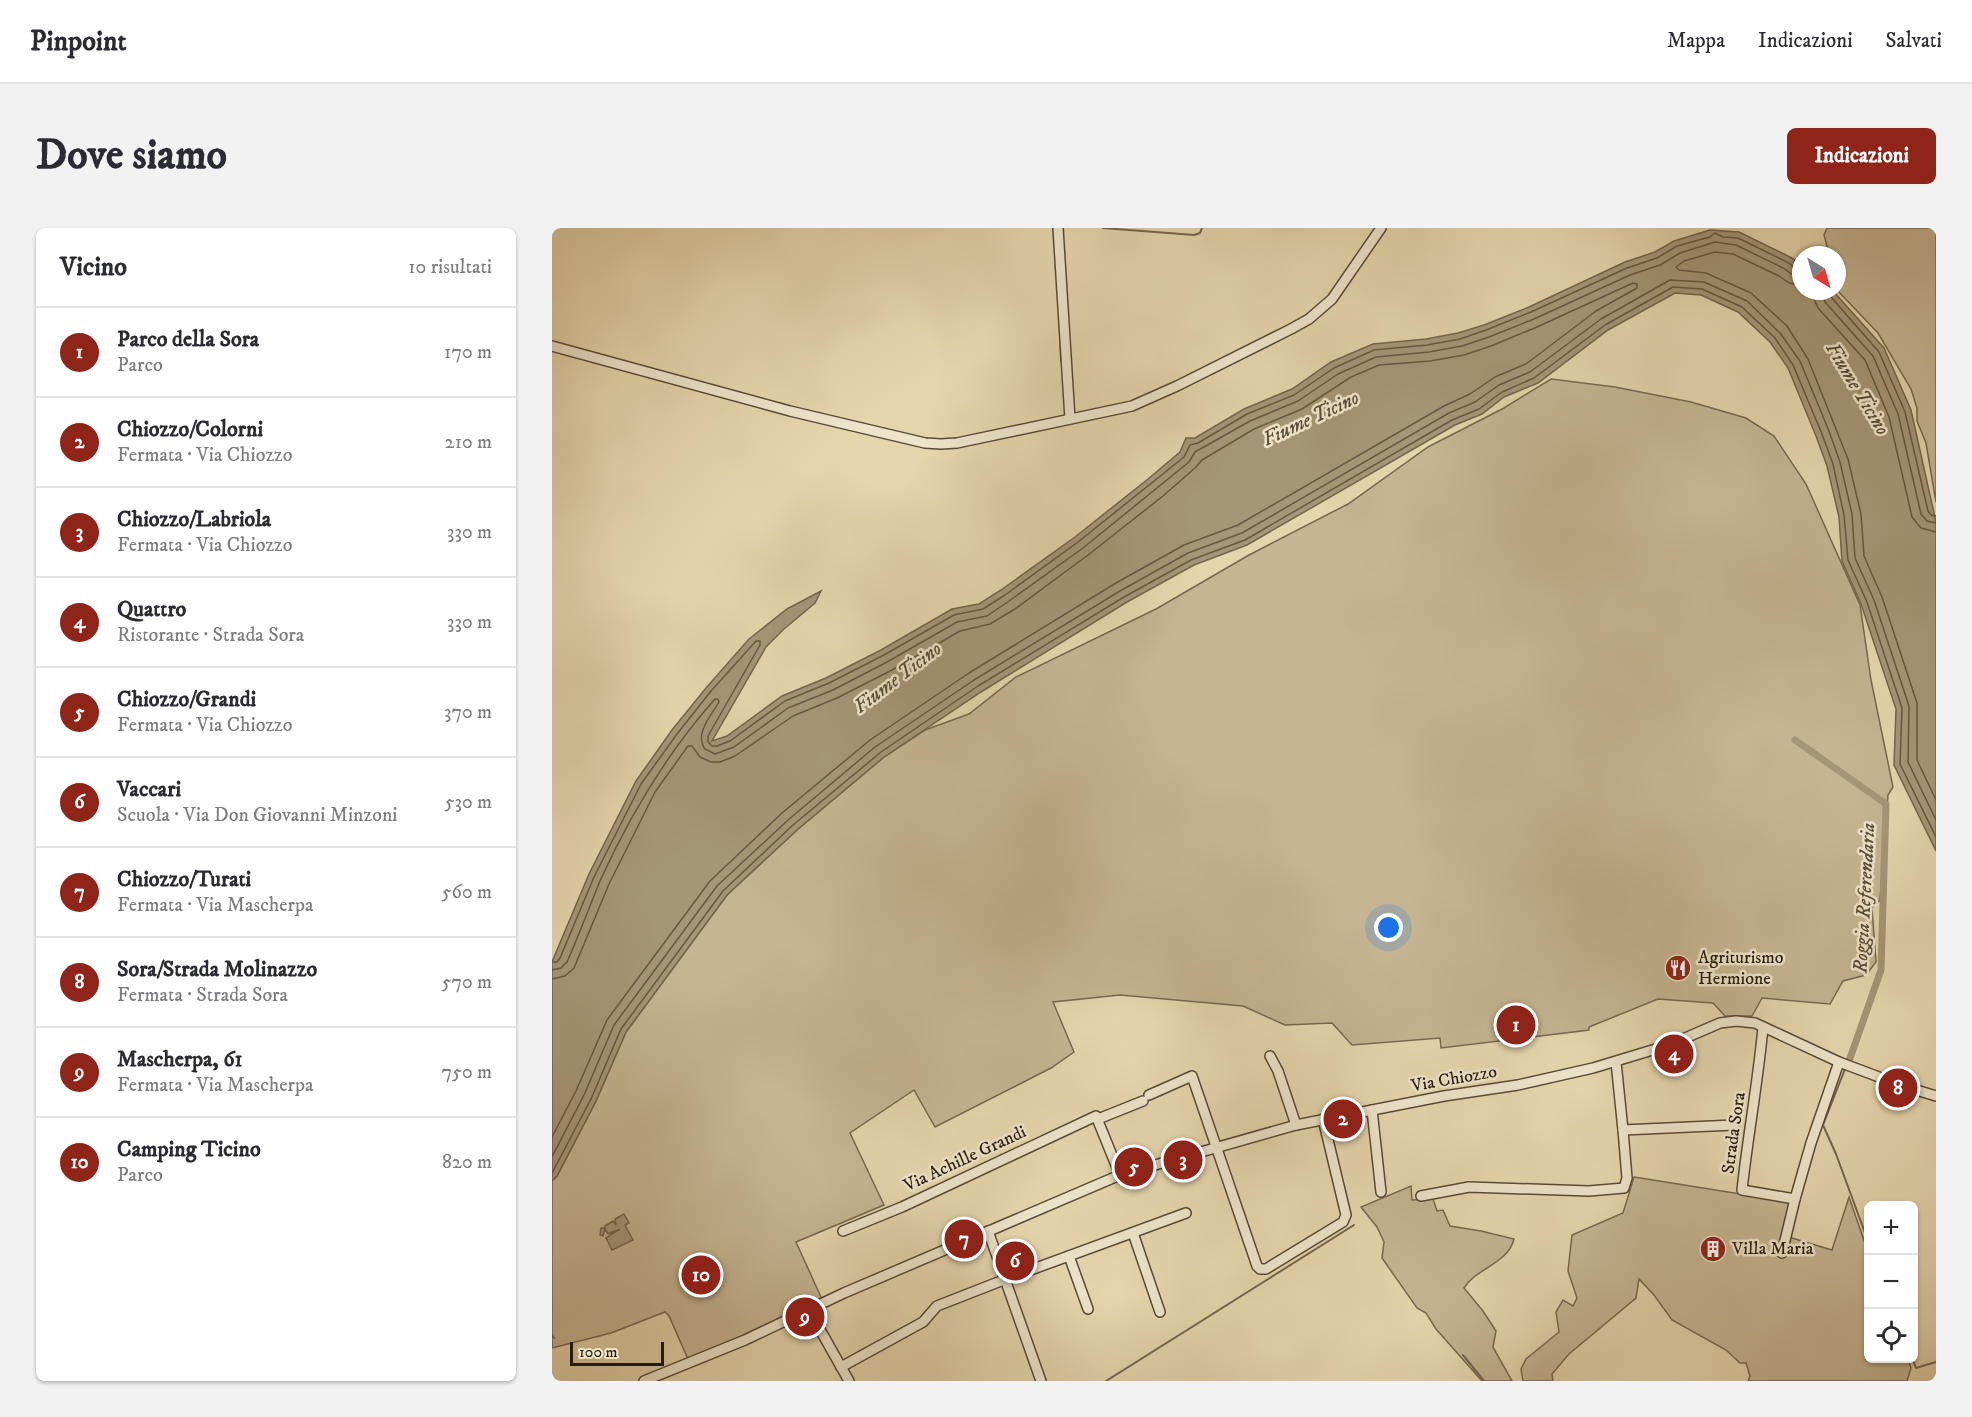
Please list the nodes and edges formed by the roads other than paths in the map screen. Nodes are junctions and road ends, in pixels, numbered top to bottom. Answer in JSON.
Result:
{"nodes":[{"id":1,"x":1058,"y":228,"type":"edge"},
{"id":2,"x":1381,"y":228,"type":"edge"},
{"id":3,"x":552,"y":346,"type":"edge"},
{"id":4,"x":1070,"y":419,"type":"junction"},
{"id":5,"x":1763,"y":1027,"type":"junction"},
{"id":6,"x":1270,"y":1056,"type":"dead end"},
{"id":7,"x":1616,"y":1062,"type":"junction"},
{"id":8,"x":1839,"y":1062,"type":"junction"},
{"id":9,"x":1936,"y":1096,"type":"edge"},
{"id":10,"x":1372,"y":1110,"type":"junction"},
{"id":11,"x":1098,"y":1119,"type":"junction"},
{"id":12,"x":1323,"y":1119,"type":"junction"},
{"id":13,"x":1296,"y":1125,"type":"junction"},
{"id":14,"x":1734,"y":1125,"type":"dead end"},
{"id":15,"x":1623,"y":1130,"type":"junction"},
{"id":16,"x":1216,"y":1149,"type":"junction"},
{"id":17,"x":1120,"y":1175,"type":"junction"},
{"id":18,"x":1381,"y":1192,"type":"dead end"},
{"id":19,"x":1421,"y":1196,"type":"dead end"},
{"id":20,"x":1795,"y":1199,"type":"junction"},
{"id":21,"x":1186,"y":1213,"type":"dead end"},
{"id":22,"x":843,"y":1231,"type":"dead end"},
{"id":23,"x":988,"y":1231,"type":"junction"},
{"id":24,"x":1133,"y":1233,"type":"junction"},
{"id":25,"x":1782,"y":1253,"type":"dead end"},
{"id":26,"x":1069,"y":1256,"type":"junction"},
{"id":27,"x":1006,"y":1279,"type":"junction"},
{"id":28,"x":1088,"y":1309,"type":"dead end"},
{"id":29,"x":809,"y":1310,"type":"junction"},
{"id":30,"x":1160,"y":1311,"type":"dead end"},
{"id":31,"x":841,"y":1367,"type":"junction"},
{"id":32,"x":644,"y":1381,"type":"edge"},
{"id":33,"x":849,"y":1381,"type":"edge"},
{"id":34,"x":1041,"y":1381,"type":"edge"}],
"edges":[{"from":1,"to":4,"type":"street"},
{"from":2,"to":4,"type":"street"},
{"from":3,"to":4,"type":"street"},
{"from":5,"to":7,"type":"street"},
{"from":5,"to":8,"type":"street"},
{"from":5,"to":20,"type":"street","name":"Strada Sora"},
{"from":6,"to":13,"type":"street"},
{"from":7,"to":10,"type":"street","name":"Via Chiozzo"},
{"from":7,"to":15,"type":"street"},
{"from":8,"to":9,"type":"street"},
{"from":8,"to":20,"type":"street"},
{"from":10,"to":12,"type":"street","name":"Via Chiozzo"},
{"from":10,"to":18,"type":"street"},
{"from":11,"to":16,"type":"street","name":"Via Achille Grandi"},
{"from":11,"to":17,"type":"street"},
{"from":11,"to":22,"type":"street","name":"Via Achille Grandi"},
{"from":12,"to":13,"type":"street","name":"Via Chiozzo"},
{"from":12,"to":16,"type":"street"},
{"from":13,"to":16,"type":"street","name":"Via Chiozzo"},
{"from":14,"to":15,"type":"street","name":"Strada Sora"},
{"from":15,"to":19,"type":"street"},
{"from":16,"to":17,"type":"street","name":"Via Chiozzo"},
{"from":17,"to":23,"type":"street","name":"Via Chiozzo"},
{"from":20,"to":25,"type":"street"},
{"from":21,"to":24,"type":"street"},
{"from":23,"to":27,"type":"street"},
{"from":23,"to":29,"type":"street","name":"Via Chiozzo"},
{"from":24,"to":26,"type":"street"},
{"from":24,"to":30,"type":"street"},
{"from":26,"to":27,"type":"street"},
{"from":26,"to":28,"type":"street"},
{"from":27,"to":31,"type":"street"},
{"from":27,"to":34,"type":"street"},
{"from":29,"to":31,"type":"street"},
{"from":29,"to":32,"type":"street","name":"Via Chiozzo"},
{"from":31,"to":33,"type":"street"}]}
